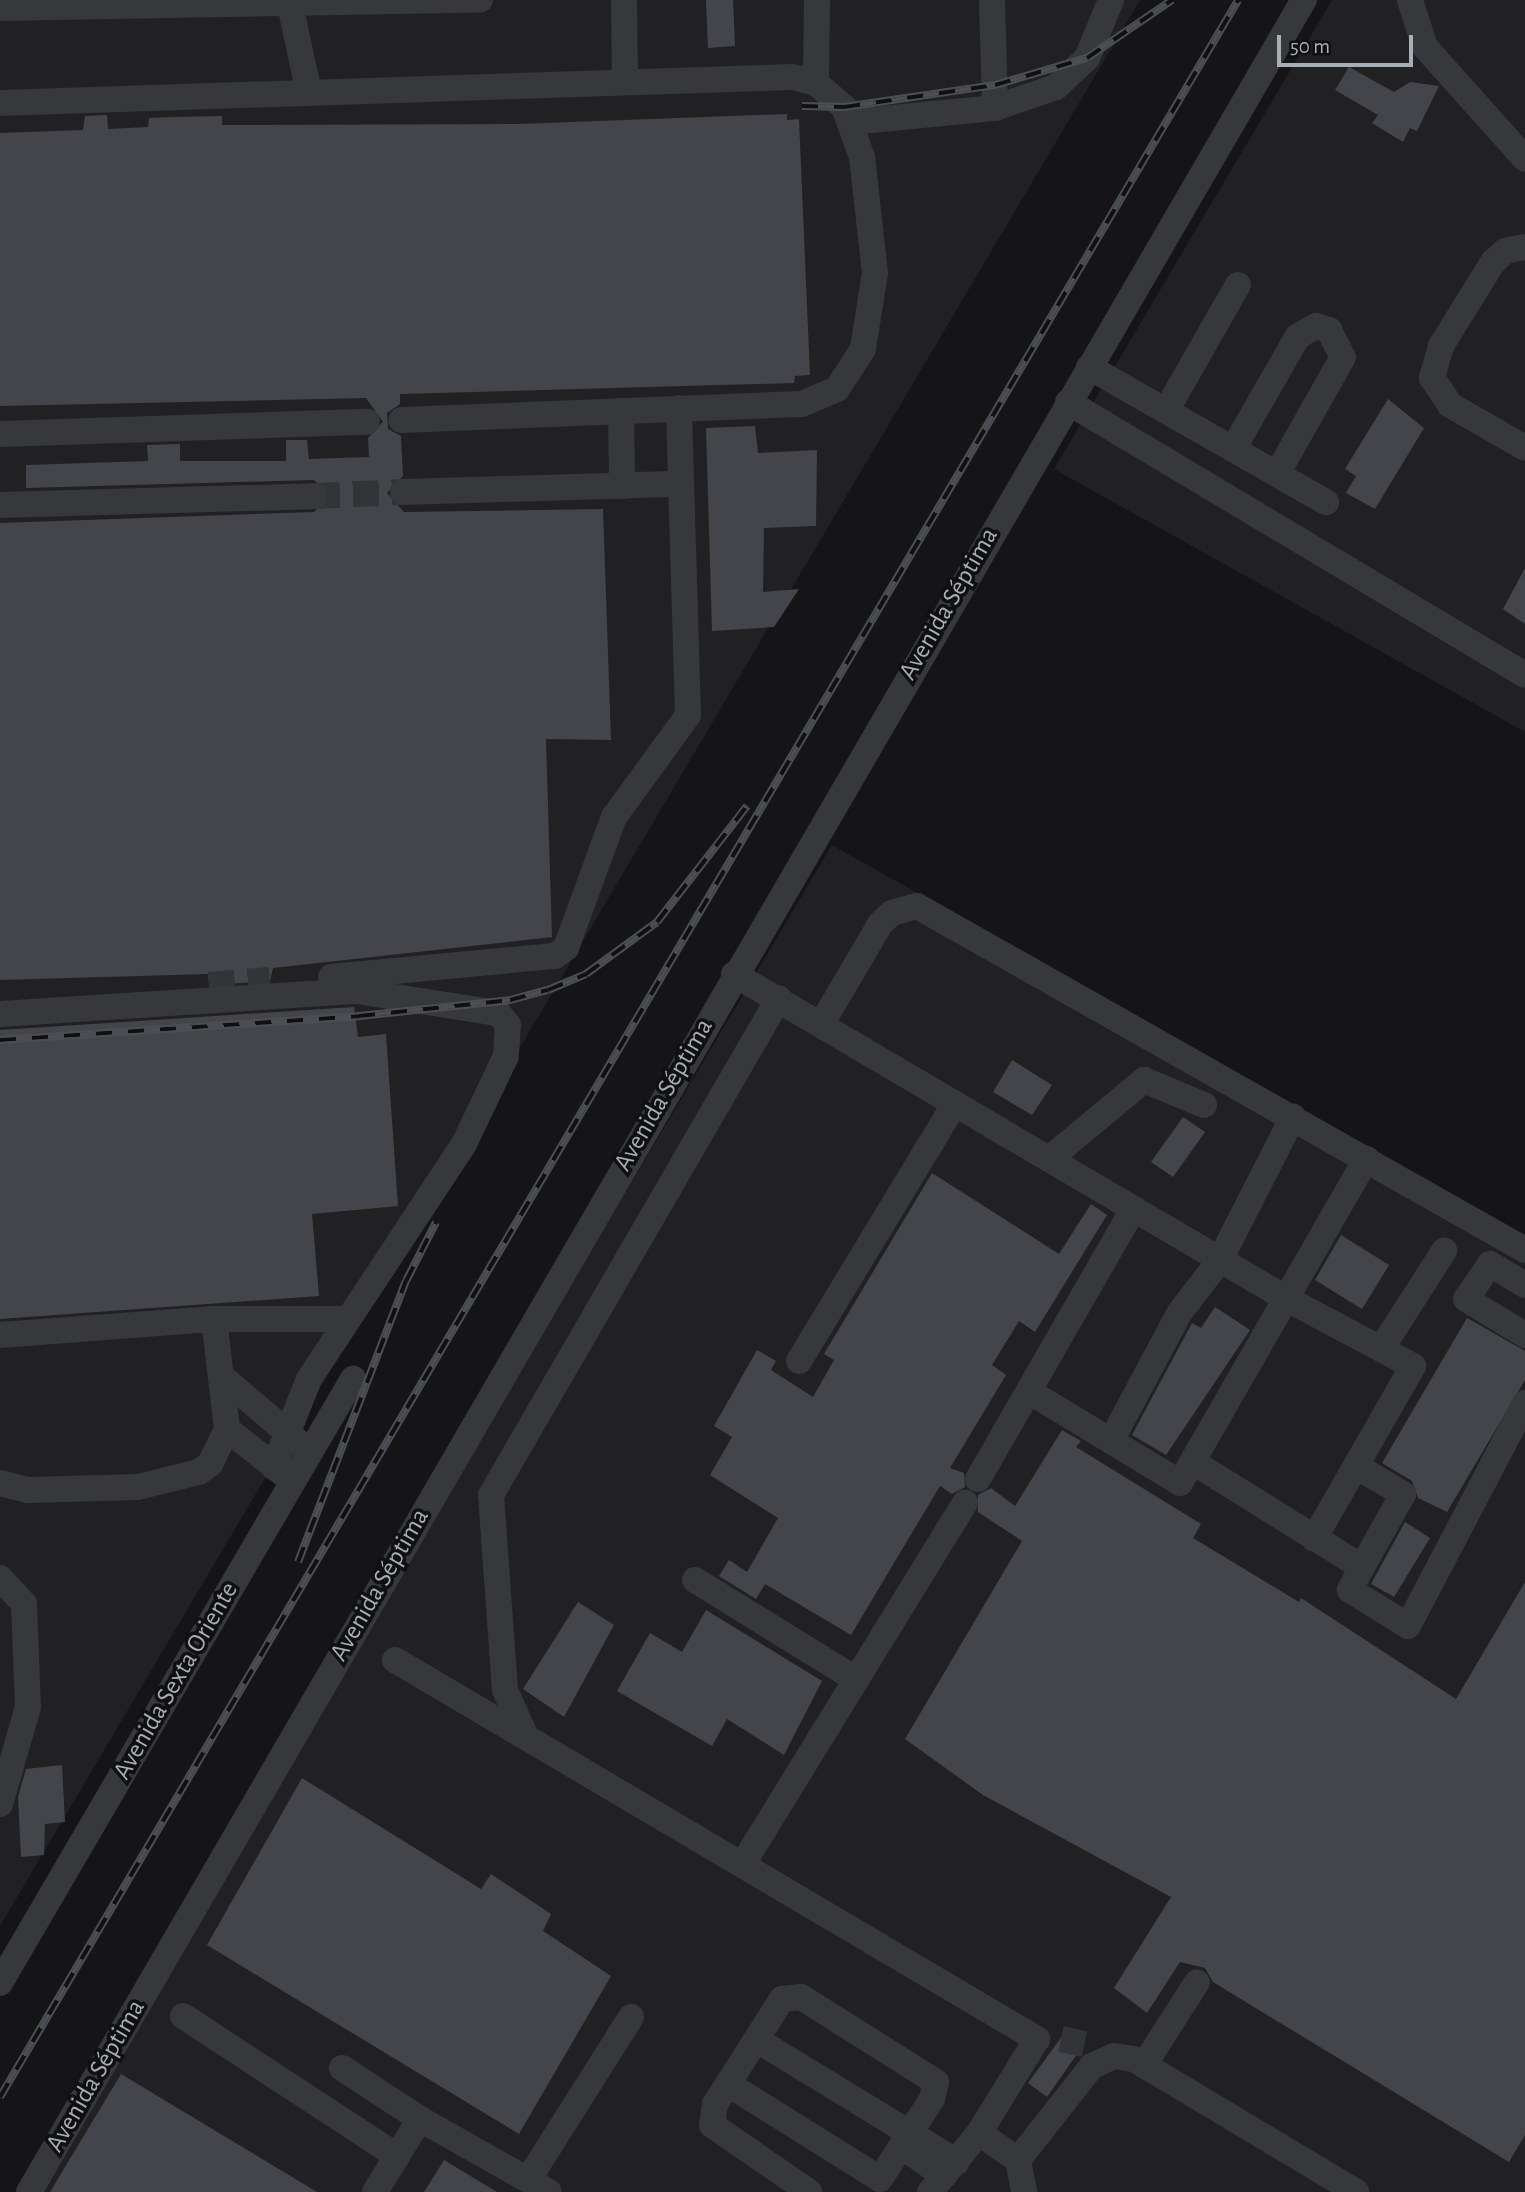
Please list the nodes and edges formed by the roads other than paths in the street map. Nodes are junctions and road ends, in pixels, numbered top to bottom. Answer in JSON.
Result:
{"nodes":[{"id":1,"x":480,"y":0,"type":"edge"},
{"id":2,"x":624,"y":0,"type":"edge"},
{"id":3,"x":817,"y":0,"type":"edge"},
{"id":4,"x":992,"y":0,"type":"edge"},
{"id":5,"x":1111,"y":0,"type":"edge"},
{"id":6,"x":1304,"y":0,"type":"edge"},
{"id":7,"x":1410,"y":0,"type":"edge"},
{"id":8,"x":290,"y":5,"type":"junction"},
{"id":9,"x":0,"y":8,"type":"edge"},
{"id":10,"x":625,"y":82,"type":"junction"},
{"id":11,"x":816,"y":83,"type":"junction"},
{"id":12,"x":308,"y":88,"type":"junction"},
{"id":13,"x":0,"y":103,"type":"edge"},
{"id":14,"x":995,"y":108,"type":"junction"},
{"id":15,"x":852,"y":122,"type":"junction"},
{"id":16,"x":1525,"y":159,"type":"edge"},
{"id":17,"x":1525,"y":247,"type":"edge"},
{"id":18,"x":1238,"y":285,"type":"dead end"},
{"id":19,"x":1089,"y":366,"type":"junction"},
{"id":20,"x":1068,"y":402,"type":"junction"},
{"id":21,"x":679,"y":408,"type":"junction"},
{"id":22,"x":621,"y":411,"type":"junction"},
{"id":23,"x":1166,"y":411,"type":"junction"},
{"id":24,"x":401,"y":420,"type":"dead end"},
{"id":25,"x":367,"y":422,"type":"dead end"},
{"id":26,"x":0,"y":433,"type":"edge"},
{"id":27,"x":1525,"y":448,"type":"edge"},
{"id":28,"x":1233,"y":449,"type":"junction"},
{"id":29,"x":1277,"y":474,"type":"junction"},
{"id":30,"x":680,"y":484,"type":"junction"},
{"id":31,"x":622,"y":486,"type":"junction"},
{"id":32,"x":403,"y":492,"type":"tunnel mouth"},
{"id":33,"x":314,"y":496,"type":"tunnel mouth"},
{"id":34,"x":1326,"y":502,"type":"dead end"},
{"id":35,"x":0,"y":505,"type":"edge"},
{"id":36,"x":1525,"y":675,"type":"edge"},
{"id":37,"x":734,"y":974,"type":"junction"},
{"id":38,"x":270,"y":980,"type":"tunnel mouth"},
{"id":39,"x":209,"y":985,"type":"tunnel mouth"},
{"id":40,"x":0,"y":997,"type":"edge"},
{"id":41,"x":779,"y":998,"type":"junction"},
{"id":42,"x":0,"y":1014,"type":"edge"},
{"id":43,"x":821,"y":1023,"type":"junction"},
{"id":44,"x":955,"y":1103,"type":"junction"},
{"id":45,"x":1204,"y":1105,"type":"dead end"},
{"id":46,"x":1293,"y":1117,"type":"junction"},
{"id":47,"x":1366,"y":1158,"type":"junction"},
{"id":48,"x":1049,"y":1159,"type":"junction"},
{"id":49,"x":1133,"y":1209,"type":"junction"},
{"id":50,"x":1525,"y":1250,"type":"edge"},
{"id":51,"x":1444,"y":1251,"type":"dead end"},
{"id":52,"x":1220,"y":1260,"type":"junction"},
{"id":53,"x":1525,"y":1285,"type":"edge"},
{"id":54,"x":1287,"y":1299,"type":"junction"},
{"id":55,"x":214,"y":1319,"type":"junction"},
{"id":56,"x":348,"y":1319,"type":"junction"},
{"id":57,"x":0,"y":1335,"type":"edge"},
{"id":58,"x":1525,"y":1335,"type":"edge"},
{"id":59,"x":1381,"y":1349,"type":"junction"},
{"id":60,"x":799,"y":1361,"type":"dead end"},
{"id":61,"x":220,"y":1376,"type":"junction"},
{"id":62,"x":353,"y":1379,"type":"dead end"},
{"id":63,"x":1030,"y":1392,"type":"junction"},
{"id":64,"x":1524,"y":1408,"type":"edge"},
{"id":65,"x":227,"y":1429,"type":"junction"},
{"id":66,"x":1111,"y":1441,"type":"junction"},
{"id":67,"x":300,"y":1444,"type":"junction"},
{"id":68,"x":1193,"y":1462,"type":"junction"},
{"id":69,"x":1356,"y":1466,"type":"junction"},
{"id":70,"x":284,"y":1474,"type":"junction"},
{"id":71,"x":978,"y":1479,"type":"dead end"},
{"id":72,"x":0,"y":1483,"type":"edge"},
{"id":73,"x":965,"y":1503,"type":"dead end"},
{"id":74,"x":1314,"y":1539,"type":"junction"},
{"id":75,"x":1362,"y":1567,"type":"junction"},
{"id":76,"x":0,"y":1578,"type":"edge"},
{"id":77,"x":695,"y":1580,"type":"dead end"},
{"id":78,"x":395,"y":1660,"type":"dead end"},
{"id":79,"x":857,"y":1680,"type":"junction"},
{"id":80,"x":526,"y":1737,"type":"junction"},
{"id":81,"x":0,"y":1804,"type":"edge"},
{"id":82,"x":744,"y":1862,"type":"junction"},
{"id":83,"x":1,"y":1980,"type":"edge"},
{"id":84,"x":1197,"y":1982,"type":"dead end"},
{"id":85,"x":183,"y":2016,"type":"dead end"},
{"id":86,"x":631,"y":2017,"type":"dead end"},
{"id":87,"x":757,"y":2040,"type":"junction"},
{"id":88,"x":1061,"y":2040,"type":"junction"},
{"id":89,"x":1114,"y":2056,"type":"junction"},
{"id":90,"x":1144,"y":2065,"type":"junction"},
{"id":91,"x":342,"y":2068,"type":"dead end"},
{"id":92,"x":728,"y":2084,"type":"junction"},
{"id":93,"x":420,"y":2119,"type":"junction"},
{"id":94,"x":979,"y":2133,"type":"junction"},
{"id":95,"x":908,"y":2139,"type":"junction"},
{"id":96,"x":397,"y":2156,"type":"junction"},
{"id":97,"x":1018,"y":2160,"type":"junction"},
{"id":98,"x":944,"y":2177,"type":"edge"},
{"id":99,"x":1326,"y":2185,"type":"edge"},
{"id":100,"x":538,"y":2186,"type":"edge"},
{"id":101,"x":876,"y":2186,"type":"edge"},
{"id":102,"x":29,"y":2192,"type":"edge"},
{"id":103,"x":375,"y":2192,"type":"edge"},
{"id":104,"x":809,"y":2192,"type":"edge"},
{"id":105,"x":1024,"y":2192,"type":"edge"},
{"id":106,"x":1356,"y":2192,"type":"edge"}],
"edges":[{"from":1,"to":8,"type":"street"},
{"from":2,"to":10,"type":"street"},
{"from":3,"to":11,"type":"street"},
{"from":4,"to":14,"type":"street"},
{"from":5,"to":14,"type":"street"},
{"from":6,"to":19,"type":"street","name":"Avenida Séptima"},
{"from":7,"to":16,"type":"street"},
{"from":8,"to":9,"type":"street"},
{"from":8,"to":12,"type":"street"},
{"from":10,"to":11,"type":"street"},
{"from":10,"to":12,"type":"street"},
{"from":11,"to":15,"type":"street"},
{"from":12,"to":13,"type":"street"},
{"from":14,"to":15,"type":"street"},
{"from":15,"to":21,"type":"street"},
{"from":17,"to":27,"type":"street"},
{"from":18,"to":23,"type":"street"},
{"from":19,"to":20,"type":"street","name":"Avenida Séptima"},
{"from":19,"to":23,"type":"street"},
{"from":20,"to":36,"type":"street"},
{"from":20,"to":37,"type":"street","name":"Avenida Séptima"},
{"from":21,"to":22,"type":"street"},
{"from":21,"to":30,"type":"street"},
{"from":22,"to":24,"type":"street"},
{"from":22,"to":31,"type":"street"},
{"from":23,"to":28,"type":"street"},
{"from":25,"to":26,"type":"street"},
{"from":28,"to":29,"type":"street"},
{"from":28,"to":29,"type":"street"},
{"from":29,"to":34,"type":"street"},
{"from":30,"to":31,"type":"street"},
{"from":30,"to":38,"type":"street"},
{"from":31,"to":32,"type":"street"},
{"from":33,"to":35,"type":"street"},
{"from":37,"to":41,"type":"street"},
{"from":37,"to":102,"type":"street","name":"Avenida Séptima"},
{"from":39,"to":40,"type":"street"},
{"from":41,"to":43,"type":"street"},
{"from":41,"to":80,"type":"street"},
{"from":42,"to":56,"type":"street"},
{"from":43,"to":44,"type":"street"},
{"from":43,"to":46,"type":"street"},
{"from":44,"to":48,"type":"street"},
{"from":44,"to":60,"type":"street"},
{"from":45,"to":48,"type":"street"},
{"from":46,"to":47,"type":"street"},
{"from":46,"to":52,"type":"street"},
{"from":47,"to":50,"type":"street"},
{"from":47,"to":54,"type":"street"},
{"from":48,"to":49,"type":"street"},
{"from":49,"to":52,"type":"street"},
{"from":49,"to":63,"type":"street"},
{"from":51,"to":59,"type":"street"},
{"from":52,"to":54,"type":"street"},
{"from":52,"to":66,"type":"street"},
{"from":53,"to":58,"type":"street"},
{"from":54,"to":59,"type":"street"},
{"from":54,"to":68,"type":"street"},
{"from":55,"to":56,"type":"street"},
{"from":55,"to":57,"type":"street"},
{"from":55,"to":61,"type":"street"},
{"from":56,"to":67,"type":"street"},
{"from":59,"to":69,"type":"street"},
{"from":61,"to":65,"type":"street"},
{"from":61,"to":67,"type":"street"},
{"from":62,"to":67,"type":"street","name":"Avenida Sexta Oriente"},
{"from":63,"to":66,"type":"street"},
{"from":63,"to":71,"type":"street"},
{"from":64,"to":75,"type":"street"},
{"from":65,"to":70,"type":"street"},
{"from":65,"to":72,"type":"street"},
{"from":66,"to":68,"type":"street"},
{"from":67,"to":70,"type":"street","name":"Avenida Sexta Oriente"},
{"from":68,"to":74,"type":"street"},
{"from":69,"to":74,"type":"street"},
{"from":69,"to":75,"type":"street"},
{"from":70,"to":83,"type":"street","name":"Avenida Sexta Oriente"},
{"from":73,"to":79,"type":"street"},
{"from":74,"to":75,"type":"street"},
{"from":76,"to":81,"type":"street"},
{"from":77,"to":79,"type":"street"},
{"from":78,"to":80,"type":"street"},
{"from":79,"to":82,"type":"street"},
{"from":80,"to":82,"type":"street"},
{"from":82,"to":88,"type":"street"},
{"from":84,"to":90,"type":"street"},
{"from":85,"to":96,"type":"street"},
{"from":86,"to":100,"type":"street"},
{"from":87,"to":92,"type":"street"},
{"from":87,"to":95,"type":"street"},
{"from":87,"to":95,"type":"street"},
{"from":88,"to":89,"type":"street"},
{"from":88,"to":94,"type":"street"},
{"from":89,"to":90,"type":"street"},
{"from":89,"to":97,"type":"street"},
{"from":90,"to":99,"type":"street"},
{"from":91,"to":93,"type":"street"},
{"from":92,"to":101,"type":"street"},
{"from":92,"to":104,"type":"street"},
{"from":93,"to":96,"type":"street"},
{"from":93,"to":100,"type":"street"},
{"from":94,"to":97,"type":"street"},
{"from":94,"to":98,"type":"street"},
{"from":95,"to":98,"type":"street"},
{"from":95,"to":101,"type":"street"},
{"from":96,"to":103,"type":"street"},
{"from":97,"to":105,"type":"street"},
{"from":99,"to":106,"type":"street"}]}
